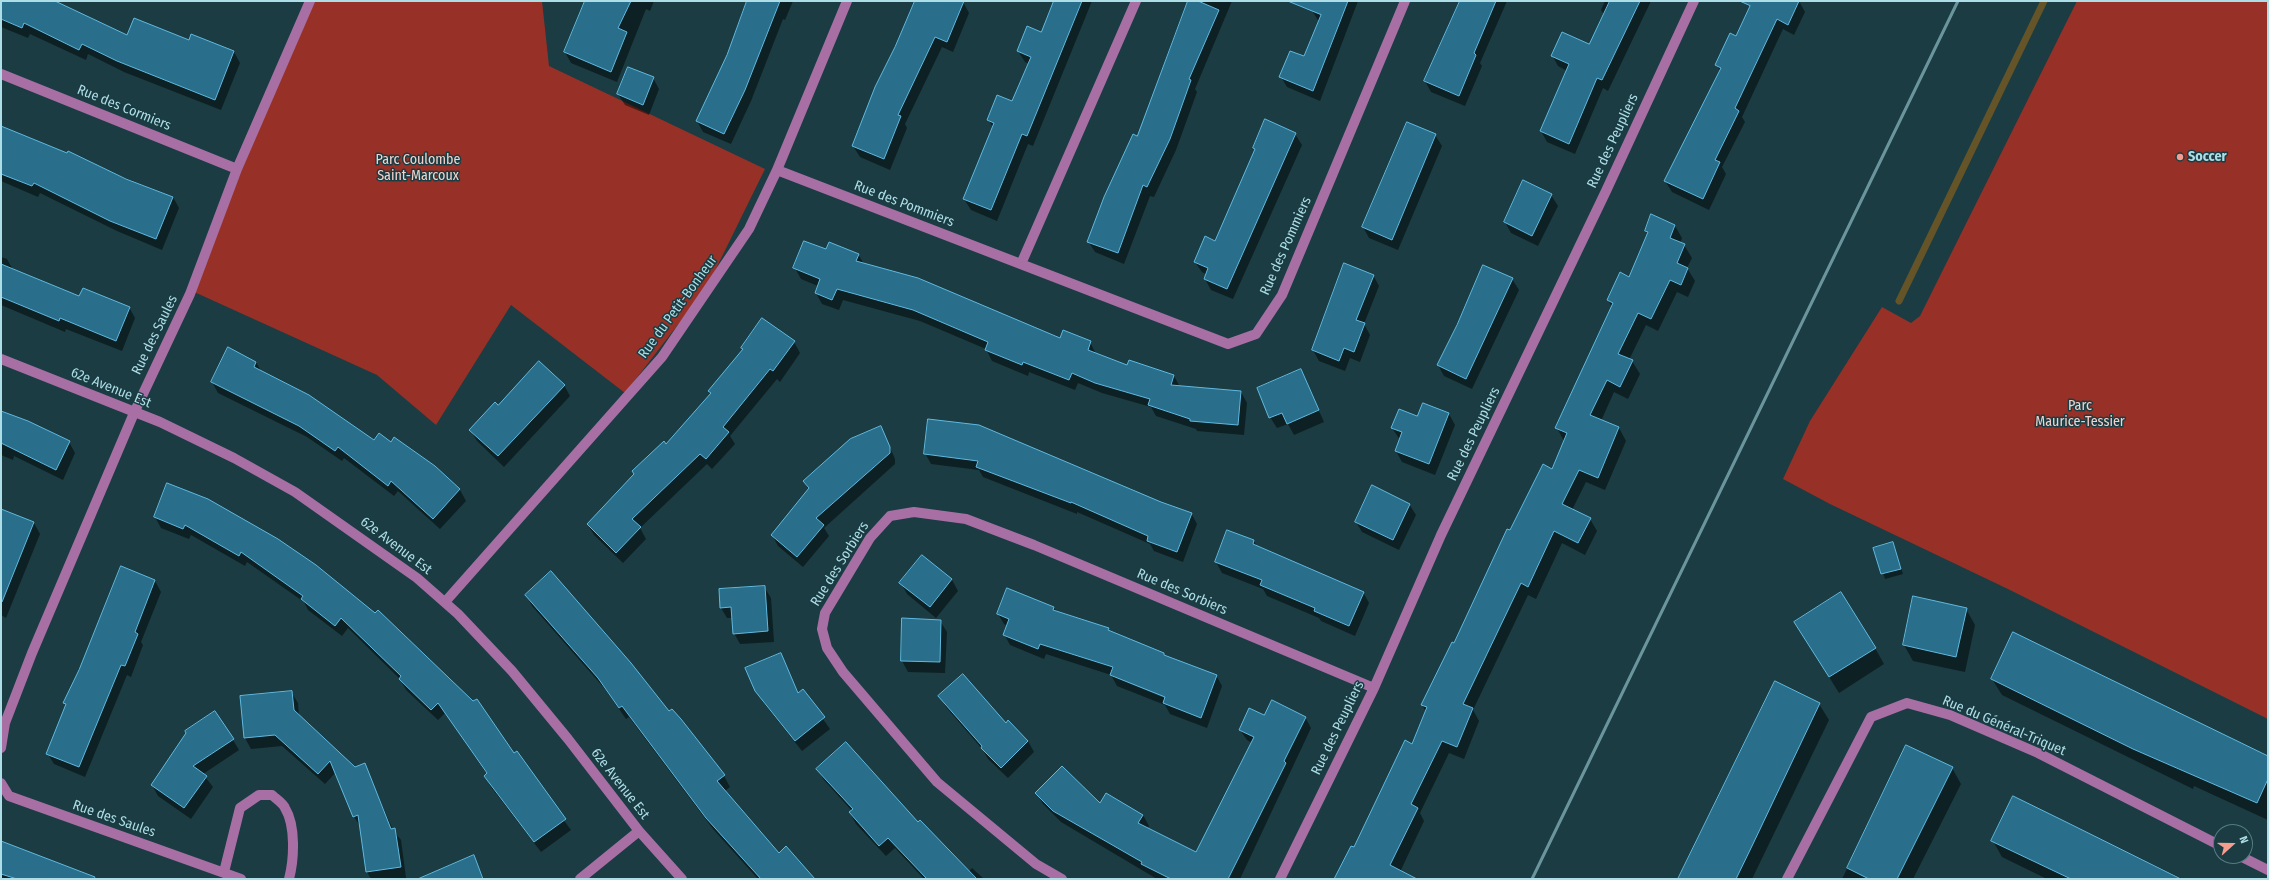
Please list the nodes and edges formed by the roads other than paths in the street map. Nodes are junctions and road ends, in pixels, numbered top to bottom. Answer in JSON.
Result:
{"nodes":[{"id":1,"x":310,"y":1,"type":"edge"},
{"id":2,"x":847,"y":1,"type":"edge"},
{"id":3,"x":1136,"y":1,"type":"edge"},
{"id":4,"x":1405,"y":1,"type":"edge"},
{"id":5,"x":1694,"y":1,"type":"edge"},
{"id":6,"x":1,"y":74,"type":"edge"},
{"id":7,"x":237,"y":169,"type":"junction"},
{"id":8,"x":777,"y":170,"type":"junction"},
{"id":9,"x":1021,"y":264,"type":"junction"},
{"id":10,"x":1,"y":359,"type":"edge"},
{"id":11,"x":134,"y":413,"type":"junction"},
{"id":12,"x":445,"y":602,"type":"junction"},
{"id":13,"x":1374,"y":688,"type":"junction"},
{"id":14,"x":1,"y":748,"type":"edge"},
{"id":15,"x":1,"y":783,"type":"edge"},
{"id":16,"x":639,"y":831,"type":"junction"},
{"id":17,"x":2213,"y":842,"type":"edge"},
{"id":18,"x":2253,"y":862,"type":"edge"},
{"id":19,"x":2268,"y":870,"type":"edge"},
{"id":20,"x":224,"y":872,"type":"junction"},
{"id":21,"x":241,"y":879,"type":"edge"},
{"id":22,"x":290,"y":879,"type":"edge"},
{"id":23,"x":580,"y":879,"type":"edge"},
{"id":24,"x":682,"y":879,"type":"edge"},
{"id":25,"x":1062,"y":879,"type":"edge"},
{"id":26,"x":1280,"y":879,"type":"edge"},
{"id":27,"x":1787,"y":879,"type":"edge"}],
"edges":[{"from":1,"to":7,"type":"street","name":"Rue des Saules"},
{"from":2,"to":8,"type":"street","name":"Rue du Petit-Bonheur"},
{"from":3,"to":9,"type":"street"},
{"from":4,"to":9,"type":"street","name":"Rue des Pommiers"},
{"from":5,"to":13,"type":"street","name":"Rue des Peupliers"},
{"from":6,"to":7,"type":"street","name":"Rue des Cormiers"},
{"from":7,"to":11,"type":"street","name":"Rue des Saules"},
{"from":8,"to":9,"type":"street","name":"Rue des Pommiers"},
{"from":8,"to":12,"type":"street","name":"Rue du Petit-Bonheur"},
{"from":10,"to":11,"type":"street","name":"62e Avenue Est"},
{"from":11,"to":12,"type":"street","name":"62e Avenue Est"},
{"from":11,"to":14,"type":"street","name":"Rue des Saules"},
{"from":12,"to":16,"type":"street","name":"62e Avenue Est"},
{"from":13,"to":25,"type":"street","name":"Rue des Sorbiers"},
{"from":13,"to":26,"type":"street","name":"Rue des Peupliers"},
{"from":15,"to":20,"type":"street","name":"Rue des Saules"},
{"from":16,"to":23,"type":"street"},
{"from":16,"to":24,"type":"street","name":"62e Avenue Est"},
{"from":17,"to":27,"type":"street","name":"Rue du Général-Triquet"},
{"from":18,"to":19,"type":"street"},
{"from":20,"to":21,"type":"street","name":"Rue des Saules"},
{"from":20,"to":22,"type":"street"}]}
